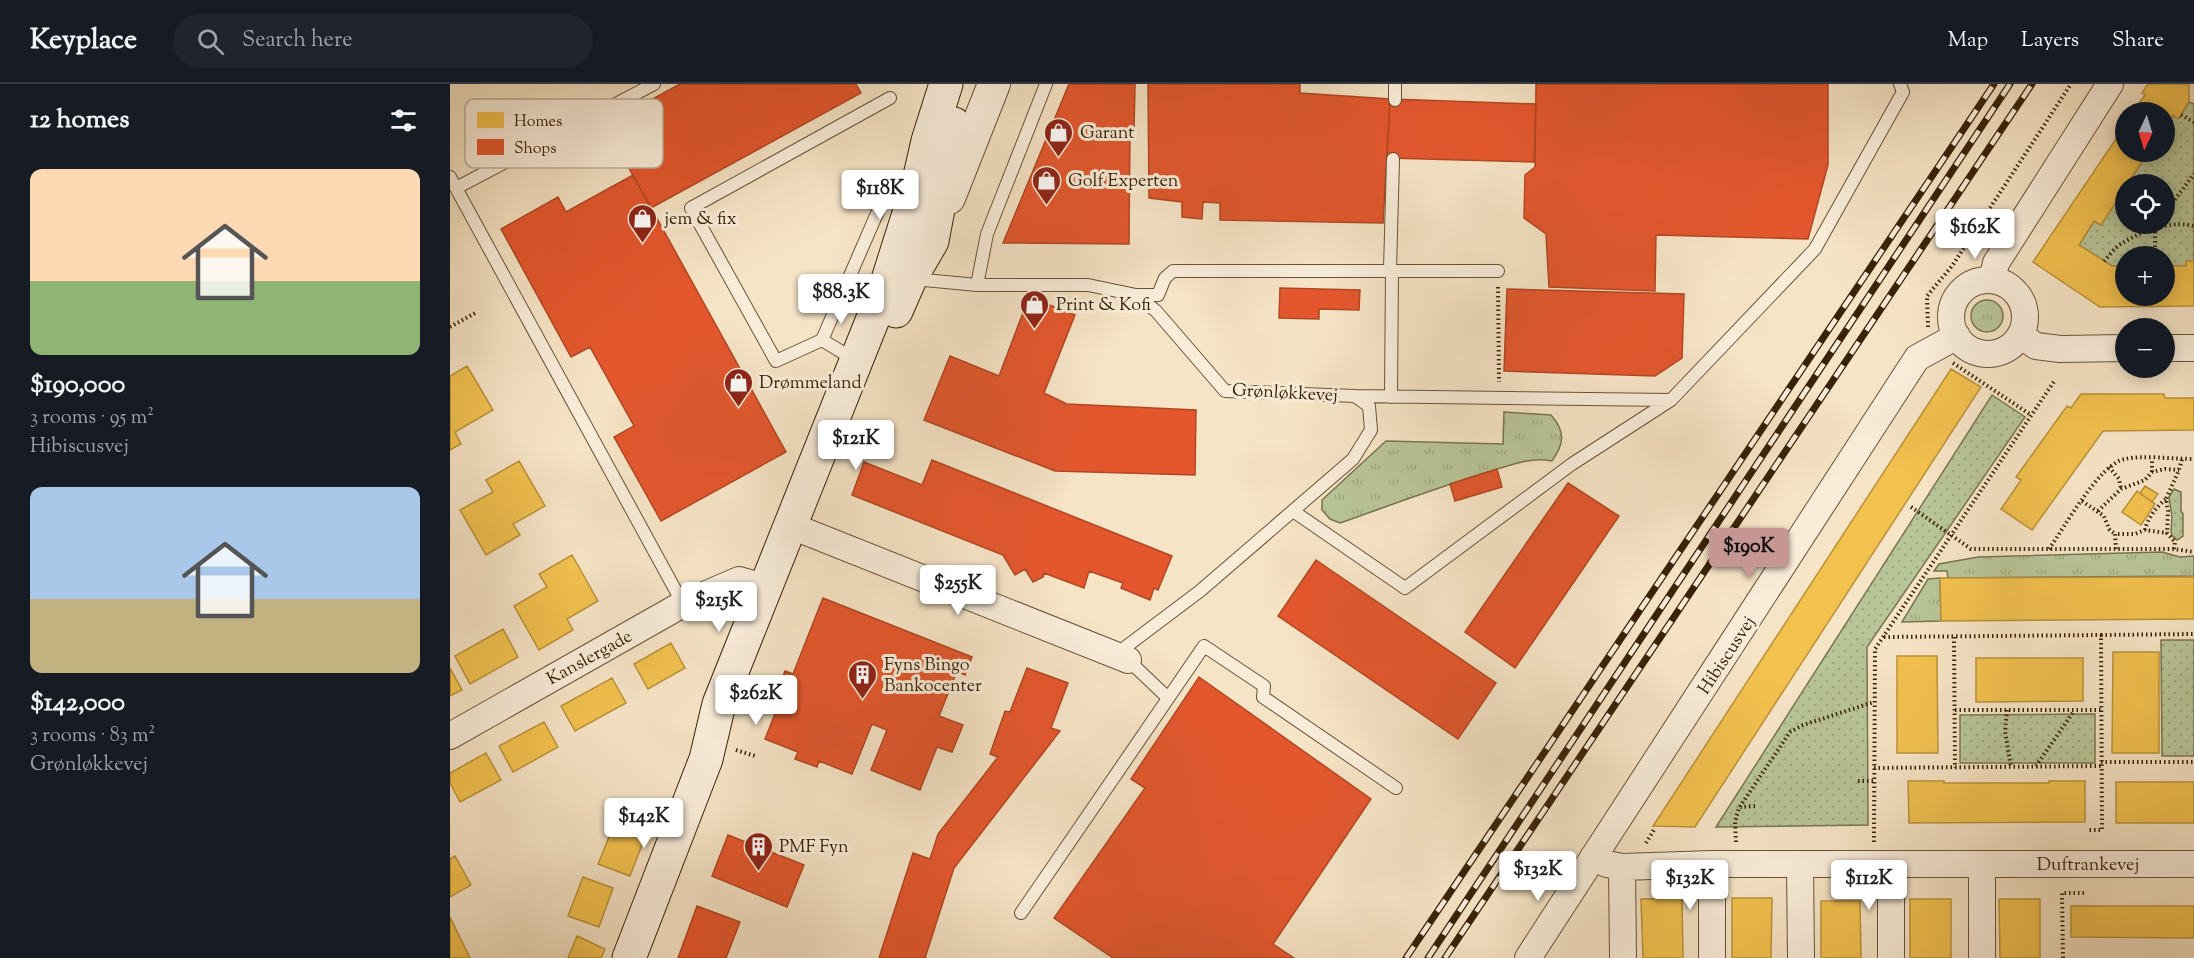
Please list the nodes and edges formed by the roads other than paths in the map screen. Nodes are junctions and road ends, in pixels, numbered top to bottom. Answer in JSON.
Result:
{"nodes":[{"id":1,"x":654,"y":84,"type":"edge"},
{"id":2,"x":946,"y":84,"type":"edge"},
{"id":3,"x":968,"y":84,"type":"edge"},
{"id":4,"x":994,"y":84,"type":"edge"},
{"id":5,"x":1046,"y":84,"type":"edge"},
{"id":6,"x":1395,"y":84,"type":"edge"},
{"id":7,"x":1900,"y":84,"type":"edge"},
{"id":8,"x":2110,"y":84,"type":"edge"},
{"id":9,"x":890,"y":98,"type":"dead end"},
{"id":10,"x":624,"y":99,"type":"edge"},
{"id":11,"x":1395,"y":100,"type":"dead end"},
{"id":12,"x":1393,"y":159,"type":"dead end"},
{"id":13,"x":483,"y":168,"type":"edge"},
{"id":14,"x":453,"y":183,"type":"edge"},
{"id":15,"x":882,"y":202,"type":"dead end"},
{"id":16,"x":932,"y":241,"type":"junction"},
{"id":17,"x":1391,"y":270,"type":"junction"},
{"id":18,"x":1498,"y":271,"type":"road end"},
{"id":19,"x":900,"y":275,"type":"junction"},
{"id":20,"x":1992,"y":280,"type":"junction"},
{"id":21,"x":977,"y":285,"type":"junction"},
{"id":22,"x":1136,"y":295,"type":"junction"},
{"id":23,"x":2020,"y":335,"type":"junction"},
{"id":24,"x":1957,"y":336,"type":"junction"},
{"id":25,"x":822,"y":340,"type":"junction"},
{"id":26,"x":2115,"y":348,"type":"edge"},
{"id":27,"x":2175,"y":348,"type":"edge"},
{"id":28,"x":2194,"y":348,"type":"edge"},
{"id":29,"x":855,"y":360,"type":"junction"},
{"id":30,"x":1355,"y":396,"type":"junction"},
{"id":31,"x":1391,"y":397,"type":"junction"},
{"id":32,"x":1671,"y":400,"type":"junction"},
{"id":33,"x":1293,"y":511,"type":"junction"},
{"id":34,"x":797,"y":528,"type":"junction"},
{"id":35,"x":764,"y":587,"type":"junction"},
{"id":36,"x":683,"y":604,"type":"junction"},
{"id":37,"x":1121,"y":658,"type":"junction"},
{"id":38,"x":1168,"y":698,"type":"junction"},
{"id":39,"x":450,"y":736,"type":"edge"},
{"id":40,"x":706,"y":759,"type":"junction"},
{"id":41,"x":1396,"y":788,"type":"dead end"},
{"id":42,"x":1593,"y":857,"type":"junction"},
{"id":43,"x":1712,"y":864,"type":"junction"},
{"id":44,"x":1800,"y":864,"type":"junction"},
{"id":45,"x":1883,"y":864,"type":"junction"},
{"id":46,"x":1982,"y":864,"type":"junction"},
{"id":47,"x":2194,"y":864,"type":"edge"},
{"id":48,"x":1622,"y":867,"type":"junction"},
{"id":49,"x":1021,"y":913,"type":"dead end"},
{"id":50,"x":629,"y":958,"type":"edge"},
{"id":51,"x":1528,"y":958,"type":"edge"},
{"id":52,"x":1623,"y":958,"type":"edge"},
{"id":53,"x":1712,"y":958,"type":"edge"},
{"id":54,"x":1801,"y":958,"type":"edge"},
{"id":55,"x":1891,"y":958,"type":"edge"},
{"id":56,"x":1982,"y":958,"type":"edge"}],
"edges":[{"from":1,"to":10,"type":"lane"},
{"from":2,"to":19,"type":"main road"},
{"from":3,"to":16,"type":"main road"},
{"from":4,"to":16,"type":"street"},
{"from":5,"to":21,"type":"lane"},
{"from":6,"to":11,"type":"lane"},
{"from":7,"to":32,"type":"lane"},
{"from":8,"to":20,"type":"street"},
{"from":9,"to":25,"type":"lane"},
{"from":12,"to":17,"type":"lane"},
{"from":13,"to":14,"type":"lane"},
{"from":14,"to":36,"type":"lane"},
{"from":15,"to":25,"type":"lane"},
{"from":16,"to":19,"type":"main road"},
{"from":17,"to":18,"type":"lane"},
{"from":17,"to":22,"type":"lane"},
{"from":17,"to":31,"type":"lane"},
{"from":19,"to":21,"type":"lane","name":"Grønløkkevej"},
{"from":19,"to":29,"type":"main road"},
{"from":19,"to":34,"type":"main road"},
{"from":20,"to":23,"type":"street"},
{"from":20,"to":24,"type":"street"},
{"from":21,"to":22,"type":"lane","name":"Grønløkkevej"},
{"from":22,"to":30,"type":"lane","name":"Grønløkkevej"},
{"from":23,"to":24,"type":"street"},
{"from":23,"to":26,"type":"street"},
{"from":24,"to":42,"type":"street","name":"Hibiscusvej"},
{"from":25,"to":29,"type":"lane"},
{"from":27,"to":28,"type":"street"},
{"from":29,"to":34,"type":"main road"},
{"from":30,"to":31,"type":"lane"},
{"from":30,"to":33,"type":"lane","name":"Grønløkkevej"},
{"from":31,"to":32,"type":"lane"},
{"from":32,"to":33,"type":"lane"},
{"from":33,"to":37,"type":"lane","name":"Grønløkkevej"},
{"from":34,"to":35,"type":"main road"},
{"from":34,"to":37,"type":"street"},
{"from":34,"to":40,"type":"main road"},
{"from":35,"to":36,"type":"street","name":"Kanslergade"},
{"from":35,"to":40,"type":"main road"},
{"from":36,"to":39,"type":"street","name":"Kanslergade"},
{"from":37,"to":38,"type":"lane"},
{"from":38,"to":41,"type":"lane"},
{"from":38,"to":49,"type":"lane"},
{"from":40,"to":50,"type":"main road"},
{"from":42,"to":48,"type":"street","name":"Duftrankevej"},
{"from":42,"to":51,"type":"street","name":"Hibiscusvej"},
{"from":43,"to":44,"type":"street","name":"Duftrankevej"},
{"from":43,"to":48,"type":"street","name":"Duftrankevej"},
{"from":43,"to":53,"type":"street"},
{"from":44,"to":45,"type":"street","name":"Duftrankevej"},
{"from":44,"to":54,"type":"street"},
{"from":45,"to":46,"type":"street","name":"Duftrankevej"},
{"from":45,"to":55,"type":"street"},
{"from":46,"to":47,"type":"street","name":"Duftrankevej"},
{"from":46,"to":56,"type":"street"},
{"from":48,"to":52,"type":"street"}]}
